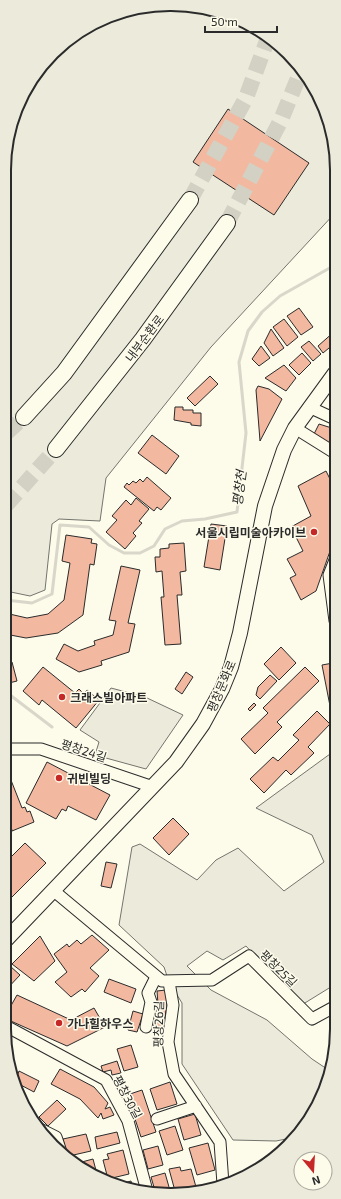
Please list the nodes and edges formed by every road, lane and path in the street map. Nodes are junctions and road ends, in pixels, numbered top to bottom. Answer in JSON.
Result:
{"nodes":[{"id":1,"x":190,"y":200,"type":"tunnel mouth"},
{"id":2,"x":227,"y":223,"type":"tunnel mouth"},
{"id":3,"x":330,"y":379,"type":"edge"},
{"id":4,"x":309,"y":407,"type":"junction"},
{"id":5,"x":330,"y":417,"type":"edge"},
{"id":6,"x":24,"y":418,"type":"tunnel mouth"},
{"id":7,"x":295,"y":428,"type":"junction"},
{"id":8,"x":56,"y":449,"type":"tunnel mouth"},
{"id":9,"x":330,"y":450,"type":"edge"},
{"id":10,"x":330,"y":572,"type":"edge"},
{"id":11,"x":330,"y":583,"type":"edge"},
{"id":12,"x":11,"y":749,"type":"edge"},
{"id":13,"x":154,"y":787,"type":"junction"},
{"id":14,"x":54,"y":891,"type":"junction"},
{"id":15,"x":11,"y":935,"type":"edge"},
{"id":16,"x":156,"y":977,"type":"junction"},
{"id":17,"x":169,"y":982,"type":"junction"},
{"id":18,"x":330,"y":1009,"type":"edge"},
{"id":19,"x":146,"y":1027,"type":"dead end"},
{"id":20,"x":11,"y":1029,"type":"edge"},
{"id":21,"x":196,"y":1106,"type":"junction"},
{"id":22,"x":157,"y":1119,"type":"dead end"},
{"id":23,"x":224,"y":1179,"type":"edge"},
{"id":24,"x":145,"y":1186,"type":"edge"}],
"edges":[{"from":1,"to":6,"type":"highway"},
{"from":2,"to":8,"type":"highway","name":"내부순환로"},
{"from":3,"to":4,"type":"main road","name":"평창문화로"},
{"from":4,"to":5,"type":"street"},
{"from":4,"to":7,"type":"main road","name":"평창문화로"},
{"from":7,"to":9,"type":"street"},
{"from":7,"to":13,"type":"main road","name":"평창문화로"},
{"from":10,"to":11,"type":"street"},
{"from":12,"to":13,"type":"street","name":"평창24길"},
{"from":13,"to":14,"type":"main road","name":"평창문화로"},
{"from":14,"to":15,"type":"main road","name":"평창문화로"},
{"from":14,"to":16,"type":"street","name":"평창25길"},
{"from":16,"to":17,"type":"street","name":"평창25길"},
{"from":16,"to":19,"type":"street"},
{"from":17,"to":18,"type":"street","name":"평창25길"},
{"from":17,"to":21,"type":"street","name":"평창26길"},
{"from":20,"to":24,"type":"street","name":"평창30길"},
{"from":21,"to":22,"type":"street"},
{"from":21,"to":23,"type":"street","name":"평창26길"}]}
